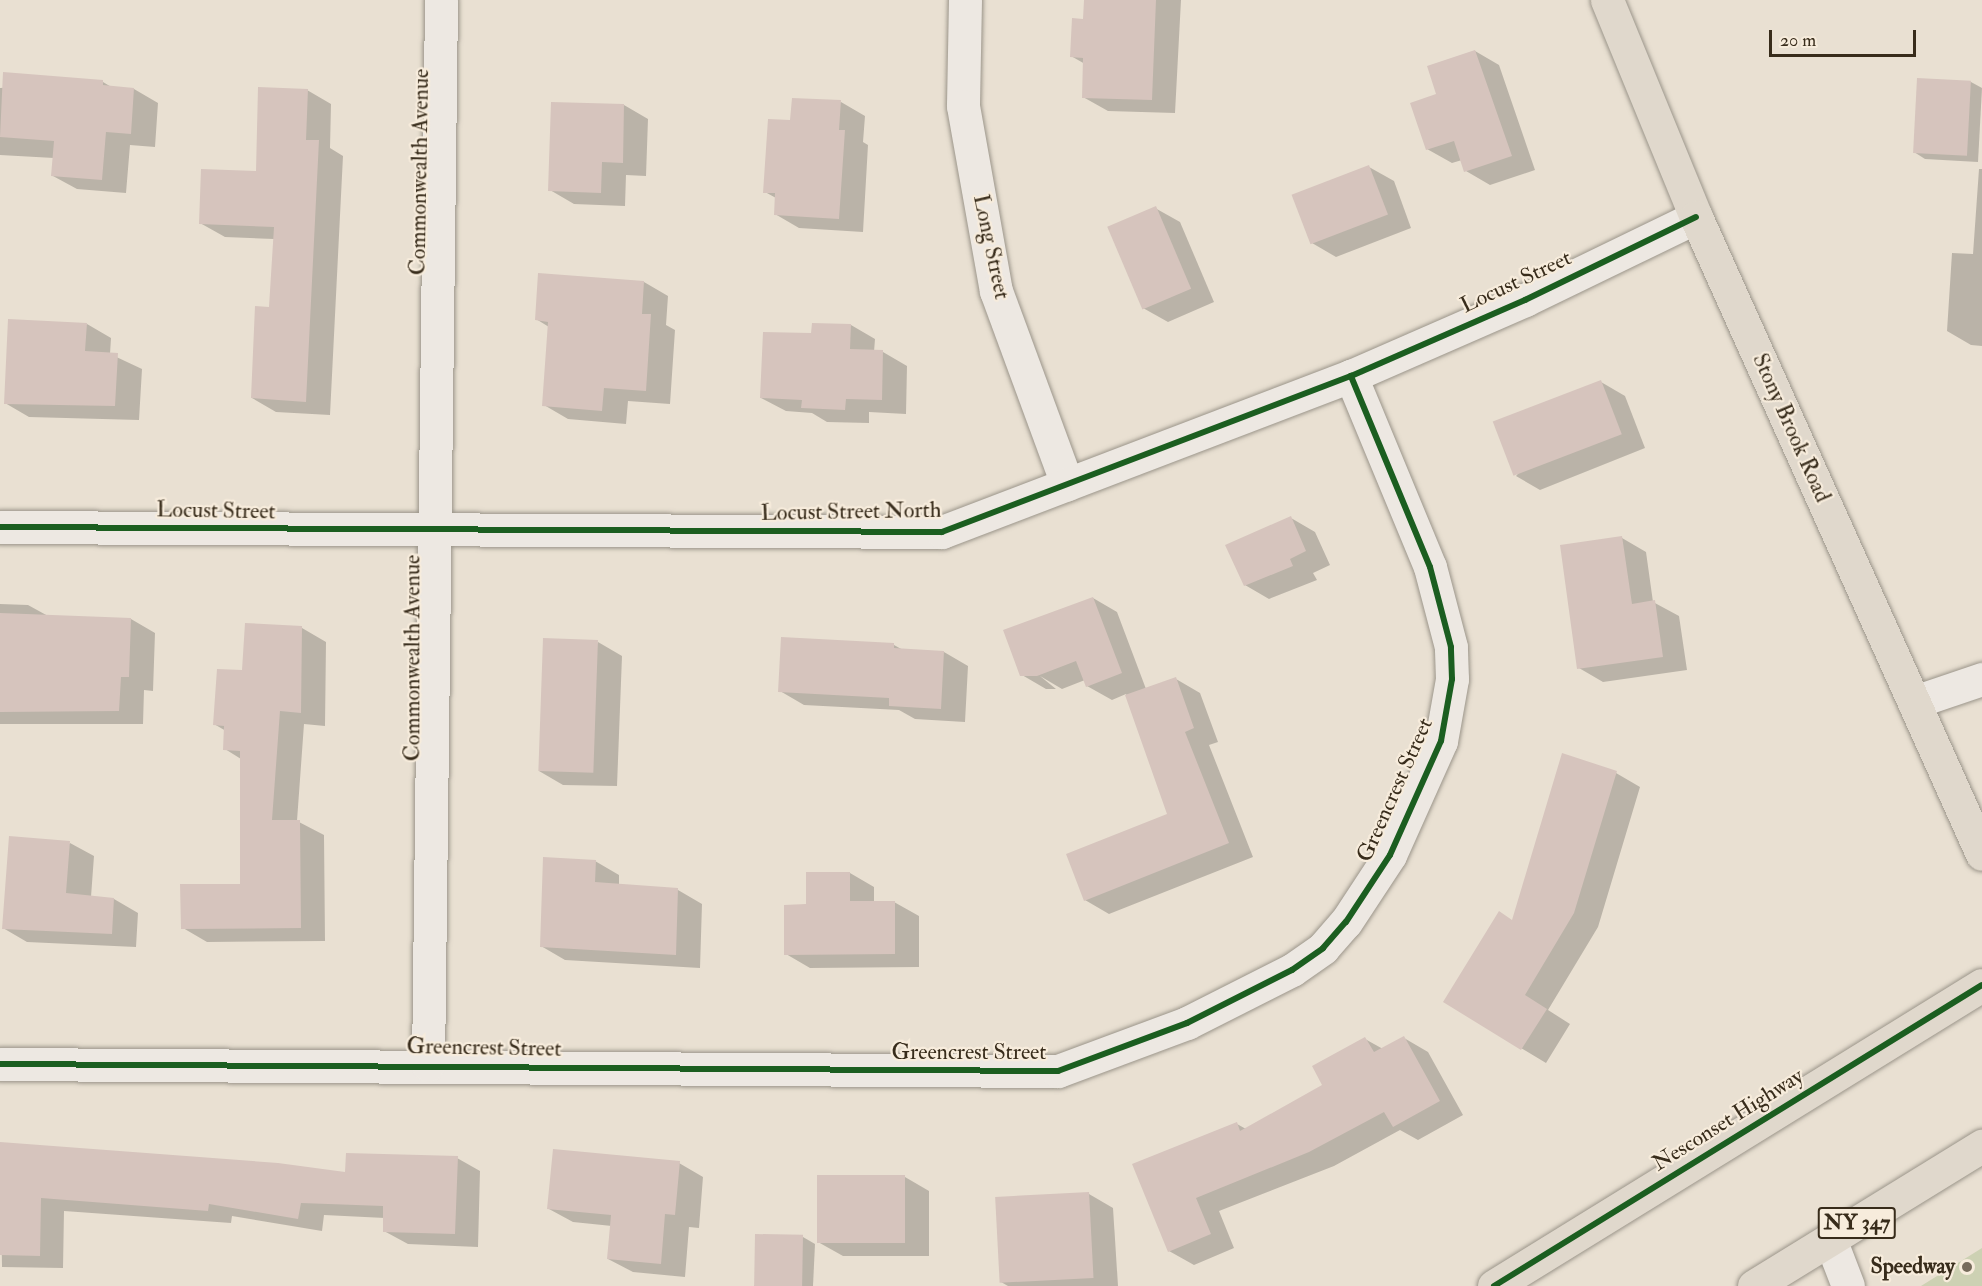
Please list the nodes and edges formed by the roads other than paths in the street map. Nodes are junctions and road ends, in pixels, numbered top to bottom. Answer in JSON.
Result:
{"nodes":[{"id":1,"x":441,"y":0,"type":"edge"},
{"id":2,"x":965,"y":0,"type":"edge"},
{"id":3,"x":1607,"y":0,"type":"edge"},
{"id":4,"x":1696,"y":217,"type":"junction"},
{"id":5,"x":1351,"y":376,"type":"junction"},
{"id":6,"x":1067,"y":484,"type":"junction"},
{"id":7,"x":0,"y":527,"type":"edge"},
{"id":8,"x":432,"y":531,"type":"junction"},
{"id":9,"x":1982,"y":679,"type":"edge"},
{"id":10,"x":1914,"y":702,"type":"junction"},
{"id":11,"x":1982,"y":854,"type":"edge"},
{"id":12,"x":1982,"y":985,"type":"edge"},
{"id":13,"x":0,"y":1064,"type":"edge"},
{"id":14,"x":428,"y":1065,"type":"junction"},
{"id":15,"x":1982,"y":1146,"type":"edge"},
{"id":16,"x":1830,"y":1239,"type":"junction"},
{"id":17,"x":1494,"y":1286,"type":"edge"},
{"id":18,"x":1754,"y":1286,"type":"edge"},
{"id":19,"x":1848,"y":1286,"type":"edge"}],
"edges":[{"from":1,"to":8,"type":"street","name":"Commonwealth Avenue"},
{"from":2,"to":6,"type":"street","name":"Long Street"},
{"from":3,"to":4,"type":"main road","name":"Stony Brook Road"},
{"from":4,"to":5,"type":"street","name":"Locust Street"},
{"from":4,"to":10,"type":"main road","name":"Stony Brook Road"},
{"from":5,"to":6,"type":"street","name":"Locust Street North"},
{"from":5,"to":14,"type":"street","name":"Greencrest Street"},
{"from":6,"to":8,"type":"street","name":"Locust Street North"},
{"from":7,"to":8,"type":"street","name":"Locust Street"},
{"from":8,"to":14,"type":"street","name":"Commonwealth Avenue"},
{"from":9,"to":10,"type":"street"},
{"from":10,"to":11,"type":"main road","name":"Stony Brook Road"},
{"from":12,"to":17,"type":"main road","name":"Nesconset Highway"},
{"from":13,"to":14,"type":"street","name":"Greencrest Street"},
{"from":15,"to":16,"type":"main road","number":"NY 347"},
{"from":16,"to":18,"type":"main road","number":"NY 347"},
{"from":16,"to":19,"type":"street"}]}
